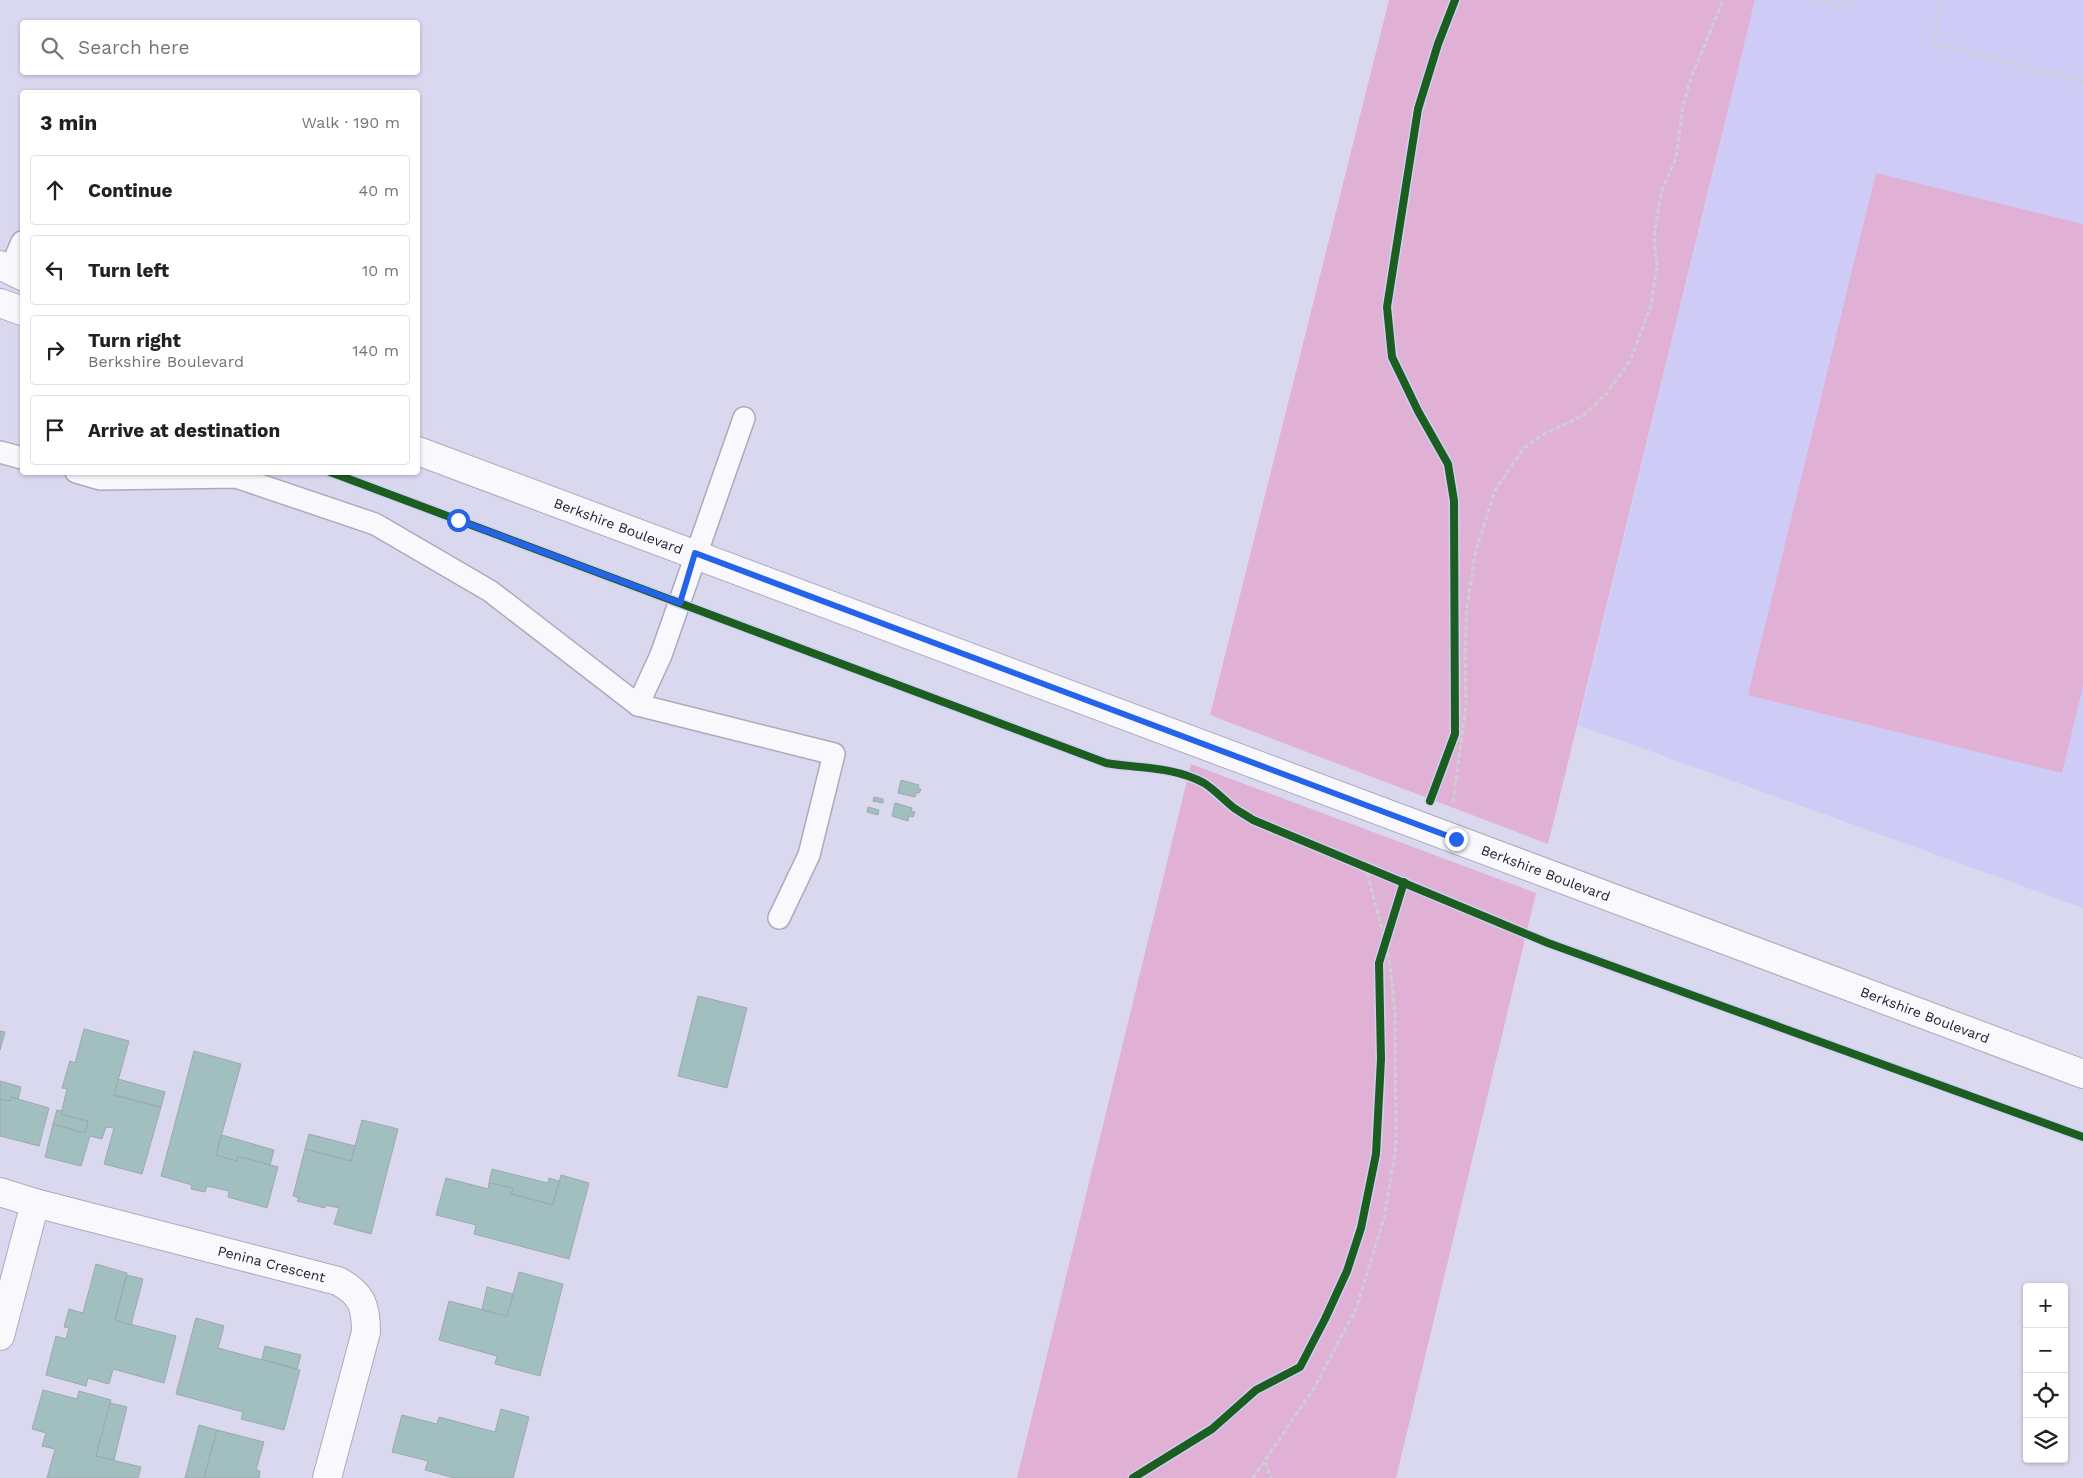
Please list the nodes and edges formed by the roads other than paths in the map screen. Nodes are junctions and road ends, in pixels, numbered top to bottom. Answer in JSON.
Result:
{"nodes":[{"id":1,"x":20,"y":247,"type":"edge"},
{"id":2,"x":11,"y":270,"type":"edge"},
{"id":3,"x":744,"y":418,"type":"dead end"},
{"id":4,"x":0,"y":452,"type":"edge"},
{"id":5,"x":420,"y":452,"type":"edge"},
{"id":6,"x":20,"y":457,"type":"edge"},
{"id":7,"x":86,"y":475,"type":"edge"},
{"id":8,"x":695,"y":553,"type":"junction"},
{"id":9,"x":638,"y":705,"type":"junction"},
{"id":10,"x":778,"y":918,"type":"dead end"},
{"id":11,"x":2083,"y":1074,"type":"edge"},
{"id":12,"x":0,"y":1192,"type":"edge"},
{"id":13,"x":35,"y":1203,"type":"junction"},
{"id":14,"x":0,"y":1336,"type":"edge"},
{"id":15,"x":327,"y":1478,"type":"edge"}],
"edges":[{"from":1,"to":2,"type":"lane"},
{"from":3,"to":8,"type":"lane"},
{"from":4,"to":6,"type":"lane"},
{"from":5,"to":8,"type":"street","name":"Berkshire Boulevard"},
{"from":7,"to":9,"type":"lane"},
{"from":8,"to":9,"type":"lane"},
{"from":8,"to":11,"type":"street","name":"Berkshire Boulevard"},
{"from":9,"to":10,"type":"lane"},
{"from":12,"to":13,"type":"street","name":"Penina Crescent"},
{"from":13,"to":14,"type":"street"},
{"from":13,"to":15,"type":"street","name":"Penina Crescent"}]}
